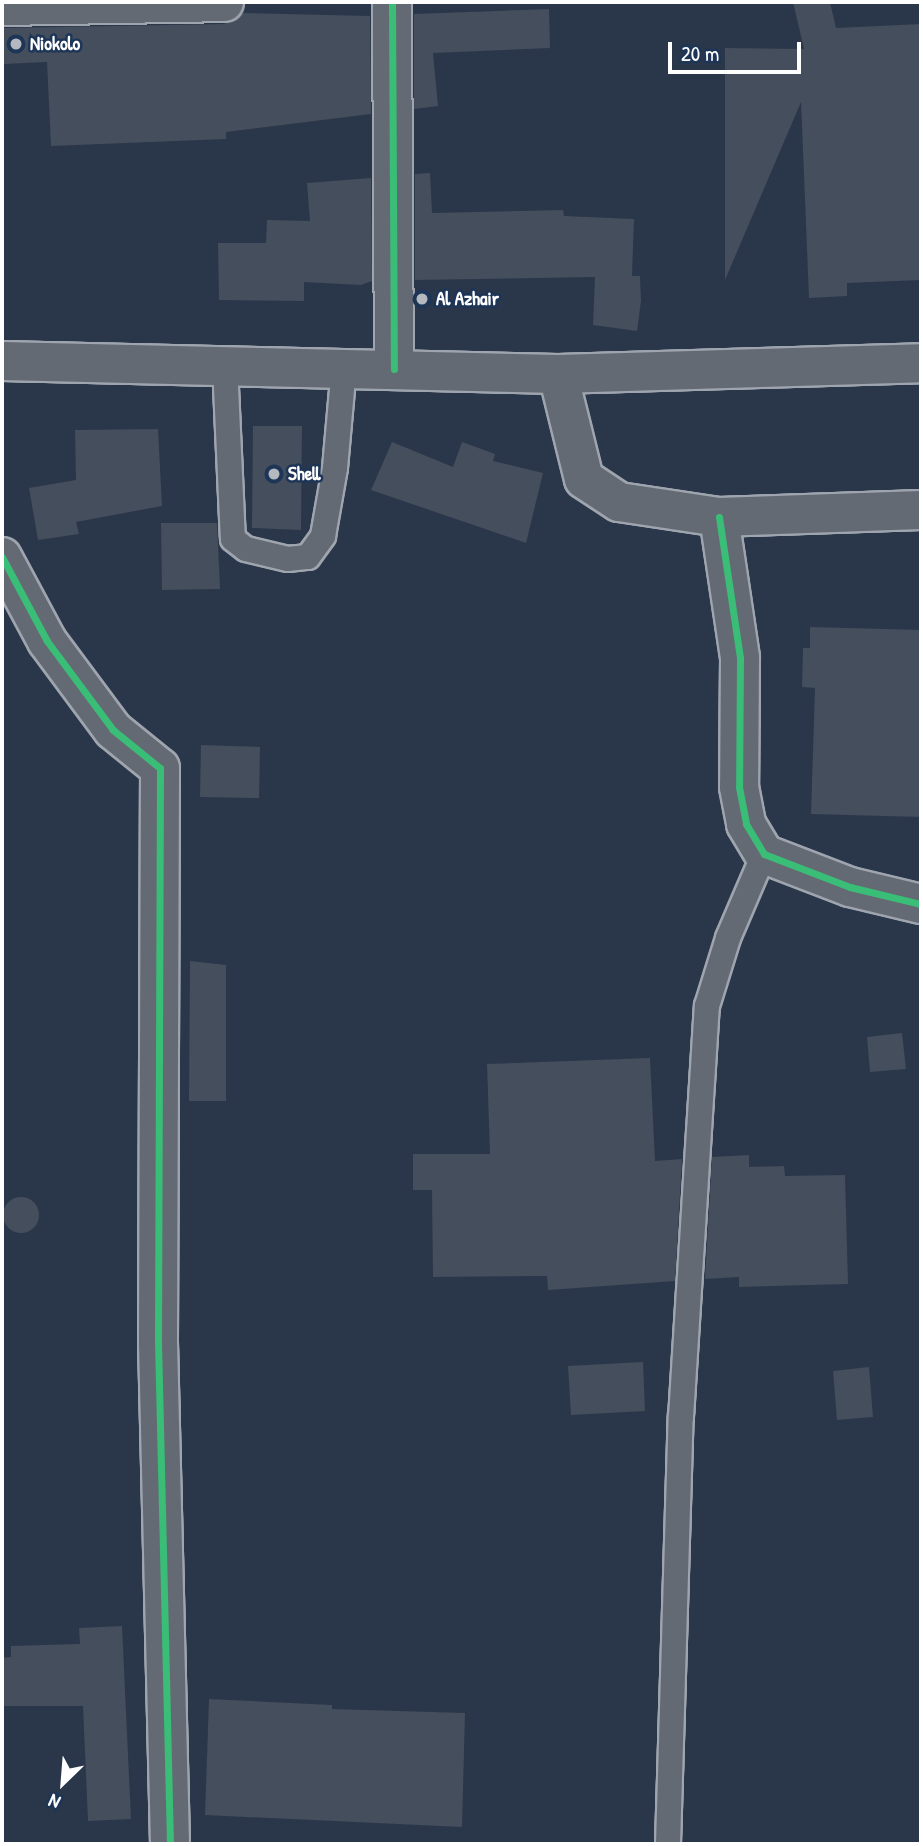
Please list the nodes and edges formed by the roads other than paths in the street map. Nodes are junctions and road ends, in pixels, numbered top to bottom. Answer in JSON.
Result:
{"nodes":[{"id":1,"x":224,"y":2,"type":"edge"},
{"id":2,"x":392,"y":2,"type":"edge"},
{"id":3,"x":2,"y":6,"type":"edge"},
{"id":4,"x":2,"y":360,"type":"edge"},
{"id":5,"x":921,"y":363,"type":"edge"},
{"id":6,"x":225,"y":365,"type":"junction"},
{"id":7,"x":344,"y":368,"type":"junction"},
{"id":8,"x":394,"y":369,"type":"junction"},
{"id":9,"x":558,"y":374,"type":"junction"},
{"id":10,"x":921,"y":510,"type":"edge"},
{"id":11,"x":719,"y":517,"type":"junction"},
{"id":12,"x":2,"y":557,"type":"edge"},
{"id":13,"x":764,"y":854,"type":"junction"},
{"id":14,"x":921,"y":904,"type":"edge"},
{"id":15,"x":170,"y":1844,"type":"edge"},
{"id":16,"x":668,"y":1844,"type":"edge"}],
"edges":[{"from":1,"to":3,"type":"street"},
{"from":2,"to":8,"type":"street"},
{"from":4,"to":6,"type":"street"},
{"from":5,"to":9,"type":"street"},
{"from":6,"to":7,"type":"street"},
{"from":6,"to":7,"type":"lane"},
{"from":7,"to":8,"type":"street"},
{"from":8,"to":9,"type":"street"},
{"from":9,"to":11,"type":"street"},
{"from":10,"to":11,"type":"street"},
{"from":11,"to":13,"type":"street"},
{"from":12,"to":15,"type":"street"},
{"from":13,"to":14,"type":"street"},
{"from":13,"to":16,"type":"lane"}]}
